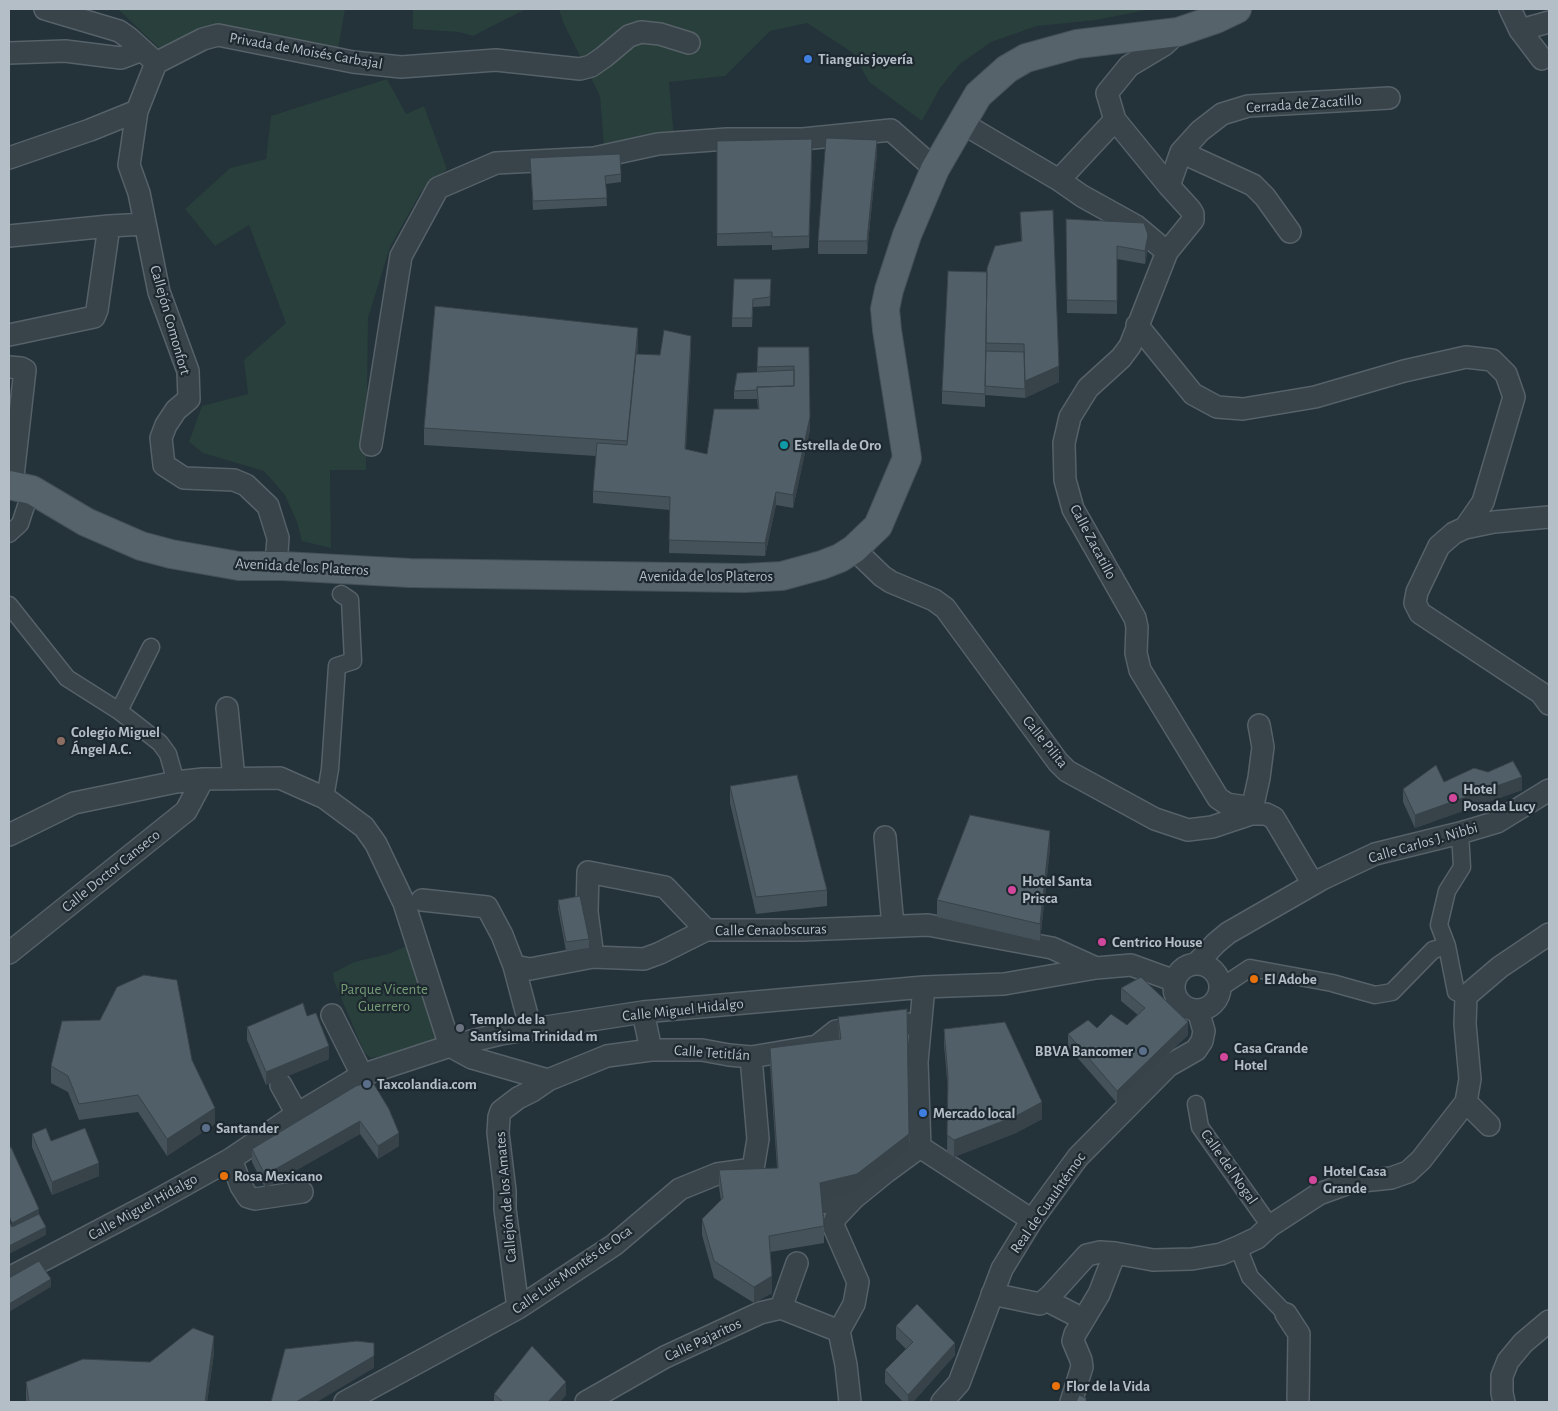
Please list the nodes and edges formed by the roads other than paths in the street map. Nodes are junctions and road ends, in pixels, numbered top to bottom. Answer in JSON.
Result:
{"nodes":[{"id":1,"x":1236,"y":9,"type":"edge"},
{"id":2,"x":1510,"y":9,"type":"edge"},
{"id":3,"x":56,"y":11,"type":"edge"},
{"id":4,"x":1549,"y":22,"type":"edge"},
{"id":5,"x":1520,"y":30,"type":"junction"},
{"id":6,"x":1178,"y":32,"type":"junction"},
{"id":7,"x":689,"y":43,"type":"dead end"},
{"id":8,"x":9,"y":53,"type":"edge"},
{"id":9,"x":149,"y":57,"type":"junction"},
{"id":10,"x":1542,"y":59,"type":"dead end"},
{"id":11,"x":1389,"y":98,"type":"dead end"},
{"id":12,"x":137,"y":111,"type":"junction"},
{"id":13,"x":1115,"y":120,"type":"junction"},
{"id":14,"x":962,"y":123,"type":"junction"},
{"id":15,"x":1181,"y":152,"type":"junction"},
{"id":16,"x":9,"y":158,"type":"edge"},
{"id":17,"x":935,"y":168,"type":"junction"},
{"id":18,"x":1059,"y":180,"type":"junction"},
{"id":19,"x":1169,"y":186,"type":"junction"},
{"id":20,"x":144,"y":224,"type":"junction"},
{"id":21,"x":110,"y":226,"type":"junction"},
{"id":22,"x":1290,"y":232,"type":"dead end"},
{"id":23,"x":9,"y":236,"type":"edge"},
{"id":24,"x":1167,"y":252,"type":"junction"},
{"id":25,"x":1137,"y":325,"type":"junction"},
{"id":26,"x":9,"y":334,"type":"edge"},
{"id":27,"x":9,"y":367,"type":"edge"},
{"id":28,"x":371,"y":445,"type":"dead end"},
{"id":29,"x":16,"y":490,"type":"edge"},
{"id":30,"x":1483,"y":502,"type":"junction"},
{"id":31,"x":1549,"y":517,"type":"edge"},
{"id":32,"x":1494,"y":522,"type":"junction"},
{"id":33,"x":1465,"y":528,"type":"junction"},
{"id":34,"x":9,"y":534,"type":"edge"},
{"id":35,"x":854,"y":549,"type":"junction"},
{"id":36,"x":276,"y":565,"type":"junction"},
{"id":37,"x":341,"y":594,"type":"dead end"},
{"id":38,"x":9,"y":605,"type":"edge"},
{"id":39,"x":151,"y":647,"type":"dead end"},
{"id":40,"x":1549,"y":704,"type":"edge"},
{"id":41,"x":227,"y":708,"type":"dead end"},
{"id":42,"x":119,"y":711,"type":"junction"},
{"id":43,"x":1259,"y":725,"type":"dead end"},
{"id":44,"x":202,"y":779,"type":"junction"},
{"id":45,"x":234,"y":779,"type":"junction"},
{"id":46,"x":176,"y":782,"type":"junction"},
{"id":47,"x":1549,"y":790,"type":"edge"},
{"id":48,"x":325,"y":798,"type":"junction"},
{"id":49,"x":1252,"y":811,"type":"junction"},
{"id":50,"x":1460,"y":833,"type":"junction"},
{"id":51,"x":9,"y":835,"type":"edge"},
{"id":52,"x":885,"y":837,"type":"dead end"},
{"id":53,"x":1313,"y":884,"type":"junction"},
{"id":54,"x":422,"y":900,"type":"dead end"},
{"id":55,"x":893,"y":926,"type":"junction"},
{"id":56,"x":706,"y":930,"type":"junction"},
{"id":57,"x":1549,"y":934,"type":"edge"},
{"id":58,"x":1448,"y":946,"type":"junction"},
{"id":59,"x":9,"y":953,"type":"edge"},
{"id":60,"x":594,"y":957,"type":"junction"},
{"id":61,"x":1197,"y":963,"type":"junction"},
{"id":62,"x":514,"y":966,"type":"junction"},
{"id":63,"x":1096,"y":968,"type":"junction"},
{"id":64,"x":1175,"y":981,"type":"junction"},
{"id":65,"x":924,"y":988,"type":"junction"},
{"id":66,"x":1220,"y":988,"type":"junction"},
{"id":67,"x":1466,"y":996,"type":"junction"},
{"id":68,"x":1198,"y":1010,"type":"junction"},
{"id":69,"x":644,"y":1012,"type":"junction"},
{"id":70,"x":332,"y":1015,"type":"dead end"},
{"id":71,"x":920,"y":1025,"type":"junction"},
{"id":72,"x":531,"y":1030,"type":"junction"},
{"id":73,"x":450,"y":1046,"type":"junction"},
{"id":74,"x":651,"y":1050,"type":"junction"},
{"id":75,"x":751,"y":1057,"type":"junction"},
{"id":76,"x":362,"y":1075,"type":"junction"},
{"id":77,"x":548,"y":1080,"type":"junction"},
{"id":78,"x":281,"y":1085,"type":"dead end"},
{"id":79,"x":1466,"y":1102,"type":"junction"},
{"id":80,"x":1196,"y":1104,"type":"dead end"},
{"id":81,"x":297,"y":1114,"type":"junction"},
{"id":82,"x":1489,"y":1125,"type":"dead end"},
{"id":83,"x":920,"y":1147,"type":"junction"},
{"id":84,"x":231,"y":1159,"type":"junction"},
{"id":85,"x":302,"y":1192,"type":"dead end"},
{"id":86,"x":854,"y":1198,"type":"junction"},
{"id":87,"x":820,"y":1203,"type":"edge"},
{"id":88,"x":1032,"y":1220,"type":"junction"},
{"id":89,"x":1270,"y":1226,"type":"junction"},
{"id":90,"x":1238,"y":1247,"type":"junction"},
{"id":91,"x":1115,"y":1253,"type":"junction"},
{"id":92,"x":797,"y":1263,"type":"dead end"},
{"id":93,"x":9,"y":1278,"type":"edge"},
{"id":94,"x":992,"y":1294,"type":"junction"},
{"id":95,"x":1046,"y":1300,"type":"junction"},
{"id":96,"x":518,"y":1308,"type":"junction"},
{"id":97,"x":781,"y":1308,"type":"junction"},
{"id":98,"x":1286,"y":1314,"type":"joint"},
{"id":99,"x":1083,"y":1318,"type":"junction"},
{"id":100,"x":1549,"y":1321,"type":"edge"},
{"id":101,"x":839,"y":1331,"type":"junction"},
{"id":102,"x":1077,"y":1398,"type":"edge"},
{"id":103,"x":345,"y":1402,"type":"edge"},
{"id":104,"x":586,"y":1402,"type":"edge"},
{"id":105,"x":850,"y":1402,"type":"edge"},
{"id":106,"x":942,"y":1402,"type":"edge"},
{"id":107,"x":1298,"y":1402,"type":"edge"},
{"id":108,"x":1504,"y":1402,"type":"edge"}],
"edges":[{"from":1,"to":6,"type":"main road","name":"Avenida de los Plateros"},
{"from":2,"to":5,"type":"street"},
{"from":3,"to":9,"type":"street"},
{"from":4,"to":5,"type":"street"},
{"from":5,"to":10,"type":"street"},
{"from":6,"to":13,"type":"street","name":"Calle Zacatillo"},
{"from":6,"to":14,"type":"main road","name":"Avenida de los Plateros"},
{"from":7,"to":9,"type":"street","name":"Privada de Moisés Carbajal"},
{"from":8,"to":9,"type":"street","name":"Privada de Moisés Carbajal"},
{"from":9,"to":12,"type":"street","name":"Callejón Comonfort"},
{"from":11,"to":15,"type":"street","name":"Cerrada de Zacatillo"},
{"from":12,"to":16,"type":"street"},
{"from":12,"to":20,"type":"street","name":"Callejón Comonfort"},
{"from":13,"to":18,"type":"street"},
{"from":13,"to":19,"type":"street","name":"Calle Zacatillo"},
{"from":14,"to":17,"type":"main road","name":"Avenida de los Plateros"},
{"from":14,"to":18,"type":"street"},
{"from":15,"to":19,"type":"street","name":"Cerrada de Zacatillo"},
{"from":15,"to":22,"type":"street"},
{"from":17,"to":28,"type":"street"},
{"from":17,"to":35,"type":"main road","name":"Avenida de los Plateros"},
{"from":18,"to":24,"type":"street"},
{"from":19,"to":24,"type":"street","name":"Calle Zacatillo"},
{"from":20,"to":21,"type":"street"},
{"from":20,"to":36,"type":"street","name":"Callejón Comonfort"},
{"from":21,"to":23,"type":"street"},
{"from":21,"to":26,"type":"street"},
{"from":24,"to":25,"type":"street","name":"Calle Zacatillo"},
{"from":25,"to":30,"type":"street"},
{"from":25,"to":49,"type":"street","name":"Calle Zacatillo"},
{"from":27,"to":29,"type":"street"},
{"from":29,"to":34,"type":"street"},
{"from":29,"to":36,"type":"main road","name":"Avenida de los Plateros"},
{"from":30,"to":32,"type":"street"},
{"from":30,"to":33,"type":"street"},
{"from":31,"to":32,"type":"street"},
{"from":32,"to":33,"type":"street"},
{"from":33,"to":40,"type":"street"},
{"from":35,"to":36,"type":"main road","name":"Avenida de los Plateros"},
{"from":35,"to":49,"type":"street","name":"Calle Pilita"},
{"from":37,"to":48,"type":"street"},
{"from":38,"to":42,"type":"street"},
{"from":39,"to":42,"type":"street"},
{"from":41,"to":45,"type":"street"},
{"from":42,"to":46,"type":"street"},
{"from":43,"to":49,"type":"street"},
{"from":44,"to":45,"type":"street"},
{"from":44,"to":46,"type":"street"},
{"from":44,"to":59,"type":"street","name":"Calle Doctor Canseco"},
{"from":45,"to":48,"type":"street"},
{"from":46,"to":51,"type":"street"},
{"from":47,"to":50,"type":"street","name":"Calle Carlos J. Nibbi"},
{"from":48,"to":73,"type":"street"},
{"from":49,"to":53,"type":"street"},
{"from":50,"to":53,"type":"street","name":"Calle Carlos J. Nibbi"},
{"from":50,"to":58,"type":"street"},
{"from":52,"to":55,"type":"street"},
{"from":53,"to":61,"type":"street","name":"Calle Carlos J. Nibbi"},
{"from":54,"to":62,"type":"street"},
{"from":55,"to":56,"type":"street","name":"Calle Cenaobscuras"},
{"from":55,"to":63,"type":"street","name":"Calle Cenaobscuras"},
{"from":56,"to":60,"type":"street","name":"Calle Cenaobscuras"},
{"from":56,"to":60,"type":"street"},
{"from":57,"to":67,"type":"street"},
{"from":58,"to":66,"type":"street"},
{"from":58,"to":67,"type":"street"},
{"from":60,"to":62,"type":"street","name":"Calle Cenaobscuras"},
{"from":61,"to":64,"type":"street"},
{"from":61,"to":66,"type":"street"},
{"from":62,"to":72,"type":"street"},
{"from":63,"to":64,"type":"street","name":"Calle Miguel Hidalgo"},
{"from":63,"to":65,"type":"street","name":"Calle Miguel Hidalgo"},
{"from":64,"to":68,"type":"street"},
{"from":65,"to":69,"type":"street","name":"Calle Miguel Hidalgo"},
{"from":65,"to":71,"type":"street"},
{"from":66,"to":68,"type":"street"},
{"from":67,"to":79,"type":"street"},
{"from":68,"to":88,"type":"street","name":"Real de Cuauhtémoc"},
{"from":69,"to":72,"type":"street","name":"Calle Miguel Hidalgo"},
{"from":69,"to":74,"type":"street"},
{"from":70,"to":76,"type":"street"},
{"from":71,"to":75,"type":"street","name":"Calle Tetitlán"},
{"from":71,"to":83,"type":"street"},
{"from":72,"to":73,"type":"street","name":"Calle Miguel Hidalgo"},
{"from":73,"to":76,"type":"street","name":"Calle Miguel Hidalgo"},
{"from":73,"to":77,"type":"street"},
{"from":74,"to":75,"type":"street","name":"Calle Tetitlán"},
{"from":74,"to":77,"type":"street","name":"Calle Tetitlán"},
{"from":75,"to":96,"type":"street","name":"Calle Luis Montés de Oca"},
{"from":76,"to":81,"type":"street","name":"Calle Miguel Hidalgo"},
{"from":77,"to":96,"type":"street","name":"Callejón de los Amates"},
{"from":78,"to":81,"type":"street"},
{"from":79,"to":82,"type":"street"},
{"from":79,"to":89,"type":"street"},
{"from":80,"to":89,"type":"street","name":"Calle del Nogal"},
{"from":81,"to":84,"type":"street","name":"Calle Miguel Hidalgo"},
{"from":83,"to":86,"type":"street"},
{"from":83,"to":88,"type":"street"},
{"from":84,"to":85,"type":"street"},
{"from":84,"to":93,"type":"street","name":"Calle Miguel Hidalgo"},
{"from":86,"to":87,"type":"street"},
{"from":86,"to":101,"type":"street"},
{"from":88,"to":94,"type":"street","name":"Real de Cuauhtémoc"},
{"from":89,"to":90,"type":"street"},
{"from":90,"to":91,"type":"street"},
{"from":90,"to":98,"type":"street"},
{"from":91,"to":95,"type":"street"},
{"from":91,"to":99,"type":"street"},
{"from":92,"to":97,"type":"street"},
{"from":94,"to":95,"type":"street"},
{"from":94,"to":106,"type":"street","name":"Real de Cuauhtémoc"},
{"from":95,"to":99,"type":"street"},
{"from":96,"to":103,"type":"street","name":"Calle Luis Montés de Oca"},
{"from":97,"to":101,"type":"street"},
{"from":97,"to":104,"type":"street","name":"Calle Pajaritos"},
{"from":98,"to":107,"type":"street"},
{"from":99,"to":102,"type":"street"},
{"from":100,"to":108,"type":"street"},
{"from":101,"to":105,"type":"street"}]}
